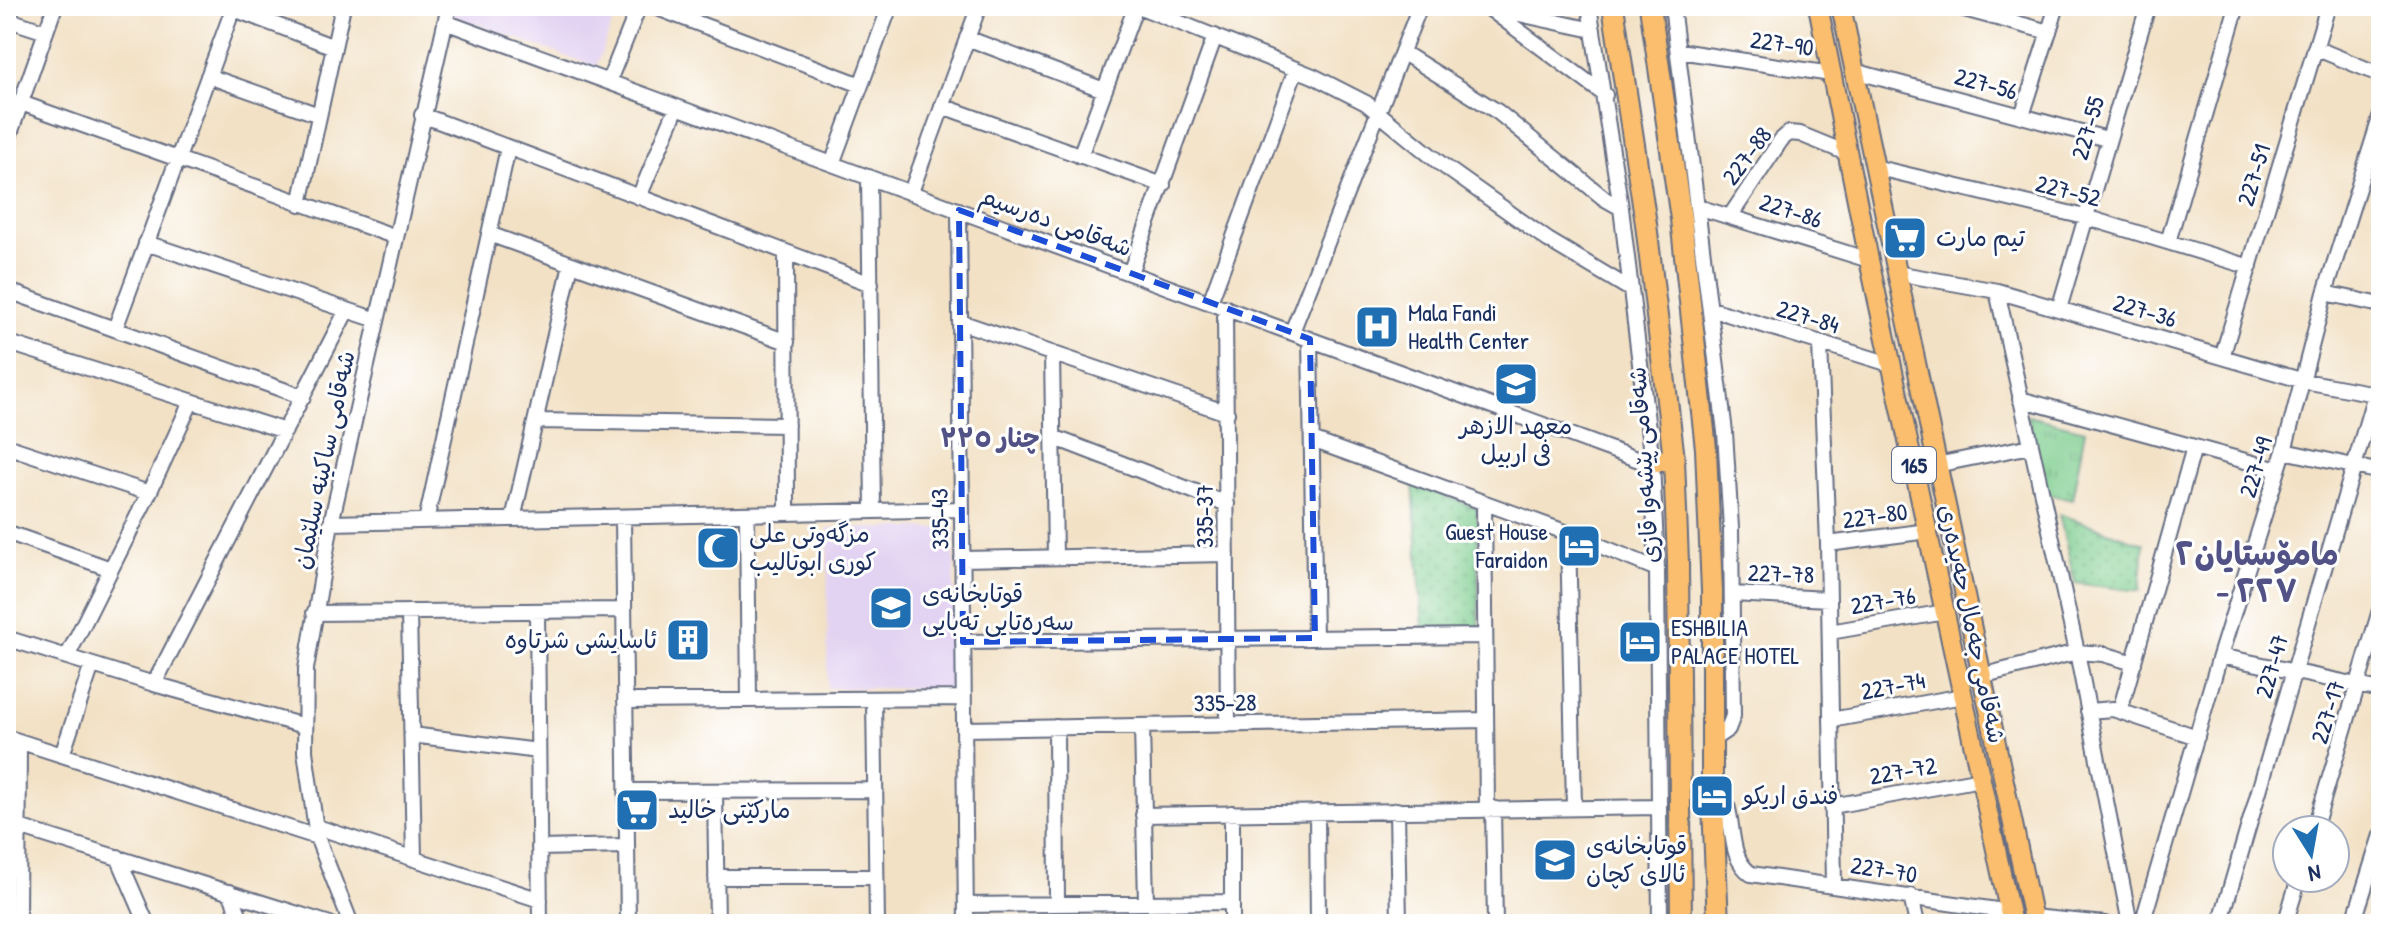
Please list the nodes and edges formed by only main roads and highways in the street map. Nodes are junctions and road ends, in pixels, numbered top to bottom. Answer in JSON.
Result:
{"nodes":[{"id":1,"x":1613,"y":6,"type":"edge"},
{"id":2,"x":1650,"y":6,"type":"edge"},
{"id":3,"x":1818,"y":6,"type":"edge"},
{"id":4,"x":1841,"y":6,"type":"edge"},
{"id":5,"x":1868,"y":138,"type":"junction"},
{"id":6,"x":1847,"y":148,"type":"junction"},
{"id":7,"x":1681,"y":219,"type":"junction"},
{"id":8,"x":1646,"y":224,"type":"junction"},
{"id":9,"x":1689,"y":296,"type":"junction"},
{"id":10,"x":1654,"y":299,"type":"junction"},
{"id":11,"x":1674,"y":459,"type":"junction"},
{"id":12,"x":1652,"y":462,"type":"road end"},
{"id":13,"x":1993,"y":734,"type":"junction"},
{"id":14,"x":1972,"y":739,"type":"junction"},
{"id":15,"x":1682,"y":856,"type":"junction"},
{"id":16,"x":1716,"y":858,"type":"junction"},
{"id":17,"x":2011,"y":918,"type":"edge"},
{"id":18,"x":2033,"y":920,"type":"edge"},
{"id":19,"x":1681,"y":924,"type":"edge"},
{"id":20,"x":1718,"y":924,"type":"edge"}],
"edges":[{"from":1,"to":8,"type":"highway","name":"شەقامی پێشەوا قازی"},
{"from":2,"to":7,"type":"highway"},
{"from":3,"to":6,"type":"main road","name":"شەقامی جەمال حەیدەری","number":"165"},
{"from":4,"to":5,"type":"main road","name":"شەقامی جەمال حەیدەری","number":"165"},
{"from":5,"to":6,"type":"main road"},
{"from":5,"to":13,"type":"main road","name":"شەقامی جەمال حەیدەری","number":"165"},
{"from":6,"to":14,"type":"main road","name":"شەقامی جەمال حەیدەری","number":"165"},
{"from":7,"to":8,"type":"highway"},
{"from":7,"to":9,"type":"highway"},
{"from":8,"to":10,"type":"highway","name":"شەقامی پێشەوا قازی"},
{"from":9,"to":10,"type":"highway"},
{"from":9,"to":16,"type":"highway"},
{"from":10,"to":11,"type":"highway","name":"شەقامی پێشەوا قازی"},
{"from":11,"to":12,"type":"highway"},
{"from":11,"to":15,"type":"highway","name":"شەقامی پێشەوا قازی"},
{"from":13,"to":14,"type":"main road"},
{"from":13,"to":18,"type":"main road","name":"شەقامی جەمال حەیدەری","number":"165"},
{"from":14,"to":17,"type":"main road","name":"شەقامی جەمال حەیدەری","number":"165"},
{"from":15,"to":16,"type":"highway"},
{"from":15,"to":19,"type":"highway","name":"شەقامی پێشەوا قازی"},
{"from":16,"to":20,"type":"highway"}]}
